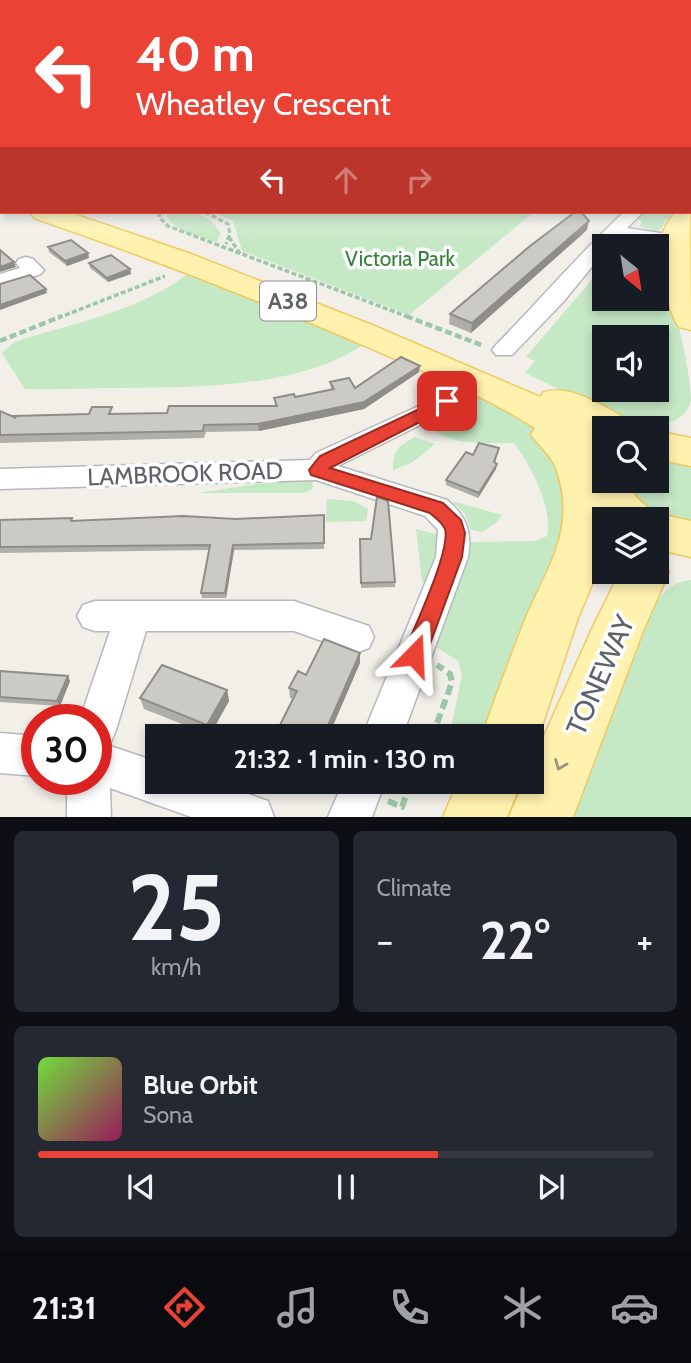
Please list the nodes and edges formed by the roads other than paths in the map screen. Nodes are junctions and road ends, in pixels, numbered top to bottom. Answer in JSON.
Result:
{"nodes":[{"id":1,"x":49,"y":214,"type":"edge"},
{"id":2,"x":94,"y":214,"type":"edge"},
{"id":3,"x":632,"y":214,"type":"edge"},
{"id":4,"x":687,"y":214,"type":"edge"},
{"id":5,"x":615,"y":232,"type":"junction"},
{"id":6,"x":673,"y":241,"type":"junction"},
{"id":7,"x":34,"y":270,"type":"dead end"},
{"id":8,"x":0,"y":281,"type":"edge"},
{"id":9,"x":691,"y":320,"type":"edge"},
{"id":10,"x":504,"y":350,"type":"road end"},
{"id":11,"x":447,"y":401,"type":"dead end"},
{"id":12,"x":527,"y":408,"type":"junction"},
{"id":13,"x":592,"y":418,"type":"edge"},
{"id":14,"x":317,"y":470,"type":"junction"},
{"id":15,"x":0,"y":480,"type":"edge"},
{"id":16,"x":625,"y":507,"type":"edge"},
{"id":17,"x":594,"y":584,"type":"edge"},
{"id":18,"x":623,"y":584,"type":"edge"},
{"id":19,"x":95,"y":616,"type":"dead end"},
{"id":20,"x":133,"y":616,"type":"junction"},
{"id":21,"x":356,"y":637,"type":"dead end"},
{"id":22,"x":104,"y":704,"type":"edge"},
{"id":23,"x":387,"y":724,"type":"edge"},
{"id":24,"x":507,"y":724,"type":"edge"},
{"id":25,"x":513,"y":724,"type":"edge"},
{"id":26,"x":0,"y":753,"type":"edge"},
{"id":27,"x":21,"y":755,"type":"edge"},
{"id":28,"x":112,"y":768,"type":"edge"},
{"id":29,"x":359,"y":794,"type":"edge"},
{"id":30,"x":88,"y":795,"type":"edge"},
{"id":31,"x":89,"y":817,"type":"edge"},
{"id":32,"x":252,"y":817,"type":"edge"},
{"id":33,"x":350,"y":817,"type":"edge"},
{"id":34,"x":541,"y":817,"type":"edge"}],
"edges":[{"from":1,"to":12,"type":"main road","number":"A38"},
{"from":2,"to":13,"type":"main road","number":"A38"},
{"from":3,"to":5,"type":"street"},
{"from":4,"to":6,"type":"main road"},
{"from":5,"to":6,"type":"street"},
{"from":5,"to":10,"type":"street"},
{"from":6,"to":9,"type":"main road"},
{"from":7,"to":8,"type":"street"},
{"from":11,"to":14,"type":"street"},
{"from":12,"to":16,"type":"main road","number":"A38"},
{"from":12,"to":24,"type":"main road"},
{"from":14,"to":15,"type":"street","name":"LAMBROOK ROAD"},
{"from":14,"to":23,"type":"street","name":"LAMBROOK ROAD"},
{"from":17,"to":25,"type":"main road","name":"TONEWAY"},
{"from":18,"to":34,"type":"main road","name":"TONEWAY","one_way":true},
{"from":19,"to":20,"type":"street"},
{"from":20,"to":21,"type":"street"},
{"from":20,"to":22,"type":"street"},
{"from":26,"to":27,"type":"street"},
{"from":28,"to":32,"type":"street"},
{"from":29,"to":33,"type":"street"},
{"from":30,"to":31,"type":"street"}]}
